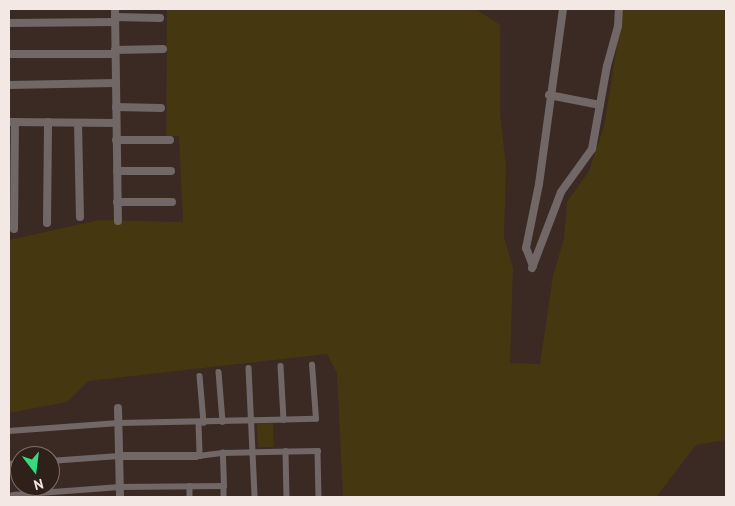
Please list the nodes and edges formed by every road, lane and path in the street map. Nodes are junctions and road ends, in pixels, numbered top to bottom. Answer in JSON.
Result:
{"nodes":[{"id":1,"x":115,"y":9,"type":"edge"},
{"id":2,"x":563,"y":9,"type":"edge"},
{"id":3,"x":619,"y":9,"type":"edge"},
{"id":4,"x":160,"y":18,"type":"dead end"},
{"id":5,"x":115,"y":20,"type":"junction"},
{"id":6,"x":9,"y":23,"type":"edge"},
{"id":7,"x":163,"y":49,"type":"dead end"},
{"id":8,"x":115,"y":52,"type":"junction"},
{"id":9,"x":9,"y":54,"type":"edge"},
{"id":10,"x":116,"y":83,"type":"junction"},
{"id":11,"x":9,"y":84,"type":"edge"},
{"id":12,"x":549,"y":96,"type":"junction"},
{"id":13,"x":600,"y":105,"type":"junction"},
{"id":14,"x":116,"y":107,"type":"junction"},
{"id":15,"x":161,"y":108,"type":"dead end"},
{"id":16,"x":12,"y":122,"type":"edge"},
{"id":17,"x":48,"y":122,"type":"junction"},
{"id":18,"x":78,"y":123,"type":"junction"},
{"id":19,"x":116,"y":123,"type":"junction"},
{"id":20,"x":116,"y":140,"type":"junction"},
{"id":21,"x":170,"y":140,"type":"dead end"},
{"id":22,"x":117,"y":170,"type":"junction"},
{"id":23,"x":171,"y":171,"type":"dead end"},
{"id":24,"x":117,"y":202,"type":"junction"},
{"id":25,"x":172,"y":202,"type":"dead end"},
{"id":26,"x":80,"y":217,"type":"dead end"},
{"id":27,"x":118,"y":221,"type":"dead end"},
{"id":28,"x":47,"y":223,"type":"dead end"},
{"id":29,"x":14,"y":230,"type":"dead end"},
{"id":30,"x":312,"y":365,"type":"dead end"},
{"id":31,"x":281,"y":366,"type":"dead end"},
{"id":32,"x":249,"y":368,"type":"dead end"},
{"id":33,"x":219,"y":372,"type":"dead end"},
{"id":34,"x":200,"y":376,"type":"dead end"},
{"id":35,"x":118,"y":408,"type":"dead end"},
{"id":36,"x":284,"y":420,"type":"junction"},
{"id":37,"x":252,"y":421,"type":"junction"},
{"id":38,"x":223,"y":422,"type":"junction"},
{"id":39,"x":119,"y":423,"type":"junction"},
{"id":40,"x":202,"y":423,"type":"junction"},
{"id":41,"x":9,"y":431,"type":"edge"},
{"id":42,"x":254,"y":452,"type":"junction"},
{"id":43,"x":286,"y":452,"type":"junction"},
{"id":44,"x":223,"y":453,"type":"junction"},
{"id":45,"x":119,"y":456,"type":"junction"},
{"id":46,"x":198,"y":456,"type":"junction"},
{"id":47,"x":60,"y":460,"type":"edge"},
{"id":48,"x":190,"y":486,"type":"junction"},
{"id":49,"x":224,"y":486,"type":"junction"},
{"id":50,"x":120,"y":487,"type":"junction"},
{"id":51,"x":60,"y":492,"type":"edge"},
{"id":52,"x":120,"y":497,"type":"edge"},
{"id":53,"x":190,"y":497,"type":"edge"},
{"id":54,"x":224,"y":497,"type":"edge"},
{"id":55,"x":255,"y":497,"type":"edge"},
{"id":56,"x":287,"y":497,"type":"edge"},
{"id":57,"x":319,"y":497,"type":"edge"}],
"edges":[{"from":1,"to":5,"type":"street"},
{"from":2,"to":12,"type":"street"},
{"from":3,"to":13,"type":"street"},
{"from":4,"to":5,"type":"street"},
{"from":5,"to":6,"type":"street"},
{"from":5,"to":8,"type":"street"},
{"from":7,"to":8,"type":"street"},
{"from":8,"to":9,"type":"street"},
{"from":8,"to":10,"type":"street"},
{"from":10,"to":11,"type":"street"},
{"from":10,"to":14,"type":"street"},
{"from":12,"to":13,"type":"street"},
{"from":12,"to":13,"type":"street"},
{"from":14,"to":15,"type":"street"},
{"from":14,"to":19,"type":"street"},
{"from":16,"to":17,"type":"street"},
{"from":16,"to":29,"type":"street"},
{"from":17,"to":18,"type":"street"},
{"from":17,"to":28,"type":"street"},
{"from":18,"to":19,"type":"street"},
{"from":18,"to":26,"type":"street"},
{"from":19,"to":20,"type":"street"},
{"from":20,"to":21,"type":"street"},
{"from":20,"to":22,"type":"street"},
{"from":22,"to":23,"type":"street"},
{"from":22,"to":24,"type":"street"},
{"from":24,"to":25,"type":"street"},
{"from":24,"to":27,"type":"street"},
{"from":30,"to":36,"type":"street"},
{"from":31,"to":36,"type":"street"},
{"from":32,"to":37,"type":"street"},
{"from":33,"to":38,"type":"street"},
{"from":34,"to":40,"type":"street"},
{"from":35,"to":39,"type":"street"},
{"from":36,"to":37,"type":"street"},
{"from":37,"to":38,"type":"street"},
{"from":37,"to":42,"type":"street"},
{"from":38,"to":40,"type":"street"},
{"from":39,"to":40,"type":"street"},
{"from":39,"to":41,"type":"street"},
{"from":39,"to":45,"type":"street"},
{"from":40,"to":46,"type":"street"},
{"from":42,"to":43,"type":"street"},
{"from":42,"to":44,"type":"street"},
{"from":42,"to":55,"type":"street"},
{"from":43,"to":56,"type":"street"},
{"from":43,"to":57,"type":"street"},
{"from":44,"to":46,"type":"street"},
{"from":44,"to":49,"type":"street"},
{"from":45,"to":46,"type":"street"},
{"from":45,"to":47,"type":"street"},
{"from":45,"to":50,"type":"street"},
{"from":48,"to":49,"type":"street"},
{"from":48,"to":50,"type":"street"},
{"from":48,"to":53,"type":"street"},
{"from":49,"to":54,"type":"street"},
{"from":50,"to":51,"type":"street"},
{"from":50,"to":52,"type":"street"}]}
